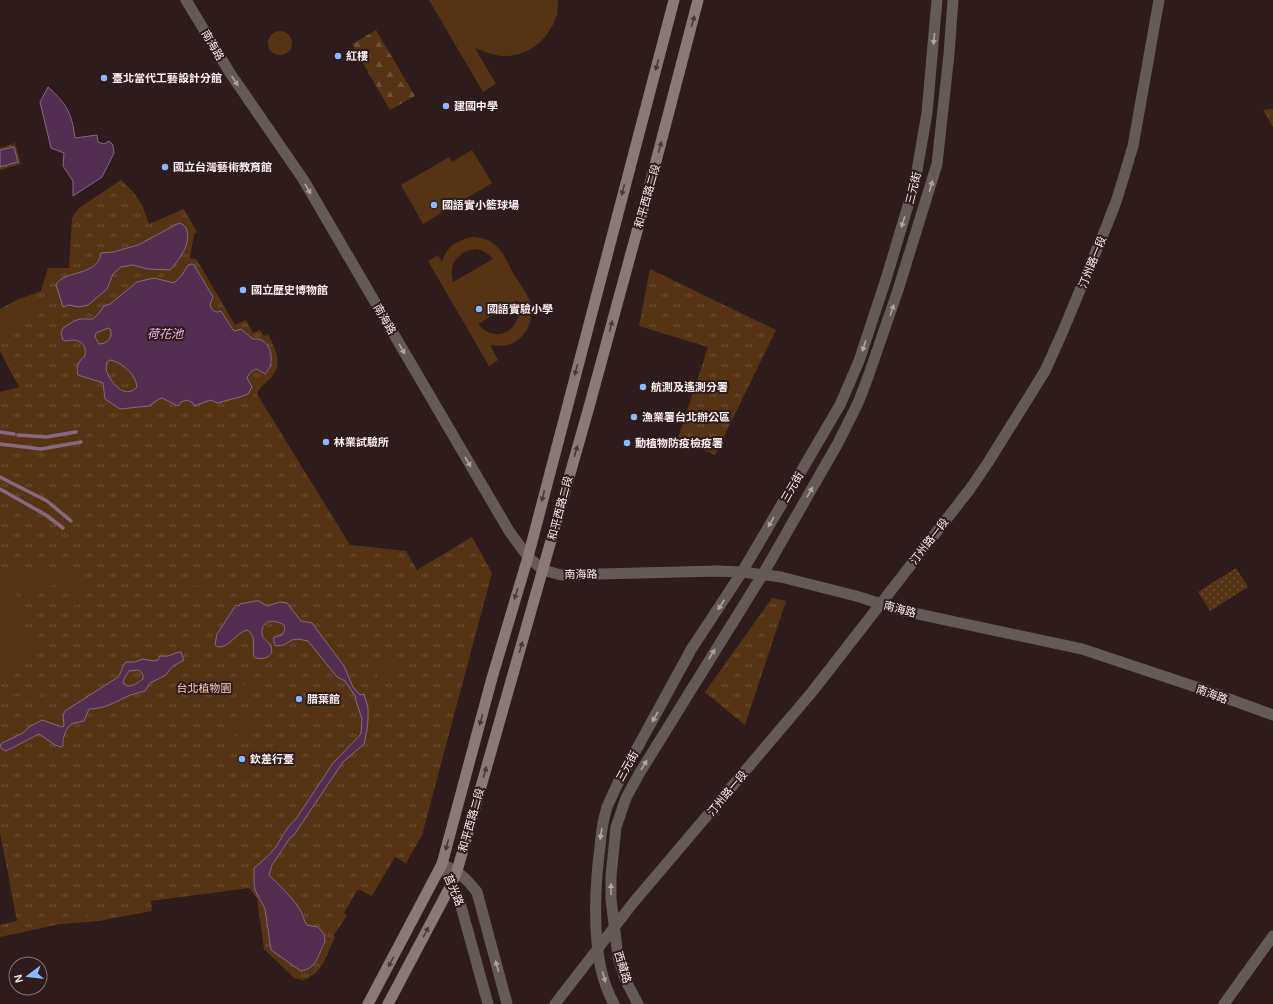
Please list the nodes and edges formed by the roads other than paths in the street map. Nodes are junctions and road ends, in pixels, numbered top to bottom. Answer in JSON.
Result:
{"nodes":[{"id":1,"x":186,"y":0,"type":"edge"},
{"id":2,"x":674,"y":0,"type":"edge"},
{"id":3,"x":698,"y":0,"type":"edge"},
{"id":4,"x":937,"y":0,"type":"edge"},
{"id":5,"x":953,"y":0,"type":"edge"},
{"id":6,"x":1159,"y":0,"type":"edge"},
{"id":7,"x":528,"y":557,"type":"junction"},
{"id":8,"x":543,"y":570,"type":"junction"},
{"id":9,"x":742,"y":572,"type":"junction"},
{"id":10,"x":763,"y":574,"type":"junction"},
{"id":11,"x":880,"y":604,"type":"junction"},
{"id":12,"x":1273,"y":715,"type":"edge"},
{"id":13,"x":442,"y":864,"type":"junction"},
{"id":14,"x":457,"y":871,"type":"junction"},
{"id":15,"x":452,"y":883,"type":"junction"},
{"id":16,"x":615,"y":927,"type":"junction"},
{"id":17,"x":1273,"y":936,"type":"edge"},
{"id":18,"x":598,"y":950,"type":"junction"},
{"id":19,"x":368,"y":1004,"type":"edge"},
{"id":20,"x":388,"y":1004,"type":"edge"},
{"id":21,"x":488,"y":1004,"type":"edge"},
{"id":22,"x":508,"y":1004,"type":"edge"},
{"id":23,"x":555,"y":1004,"type":"edge"},
{"id":24,"x":614,"y":1004,"type":"edge"},
{"id":25,"x":638,"y":1004,"type":"edge"},
{"id":26,"x":1224,"y":1004,"type":"edge"}],
"edges":[{"from":1,"to":7,"type":"street","name":"南海路","one_way":true},
{"from":2,"to":7,"type":"main road","name":"和平西路二段","one_way":true},
{"from":8,"to":3,"type":"main road","name":"和平西路二段","one_way":true},
{"from":4,"to":9,"type":"street","name":"三元街","one_way":true},
{"from":10,"to":5,"type":"street","name":"三元街","one_way":true},
{"from":6,"to":11,"type":"street","name":"汀州路一段"},
{"from":7,"to":8,"type":"street","name":"南海路"},
{"from":7,"to":13,"type":"main road","name":"和平西路二段","one_way":true},
{"from":8,"to":9,"type":"street","name":"南海路"},
{"from":14,"to":8,"type":"main road","name":"和平西路二段","one_way":true},
{"from":9,"to":10,"type":"street","name":"南海路"},
{"from":9,"to":18,"type":"street","name":"三元街","one_way":true},
{"from":10,"to":11,"type":"street","name":"南海路"},
{"from":16,"to":10,"type":"street","name":"三元街","one_way":true},
{"from":11,"to":12,"type":"street","name":"南海路"},
{"from":11,"to":16,"type":"street","name":"汀州路一段"},
{"from":13,"to":14,"type":"street","name":"莒光路"},
{"from":13,"to":15,"type":"street","name":"莒光路"},
{"from":13,"to":19,"type":"main road","name":"和平西路二段","one_way":true},
{"from":14,"to":15,"type":"main road","name":"和平西路二段"},
{"from":22,"to":14,"type":"street","name":"莒光路","one_way":true},
{"from":20,"to":15,"type":"main road","name":"和平西路二段","one_way":true},
{"from":15,"to":21,"type":"street","name":"莒光路"},
{"from":16,"to":18,"type":"street","name":"汀州路一段"},
{"from":16,"to":25,"type":"street","name":"西藏路"},
{"from":17,"to":26,"type":"street"},
{"from":18,"to":23,"type":"street","name":"汀州路一段"},
{"from":18,"to":24,"type":"street","name":"西藏路","one_way":true}]}
